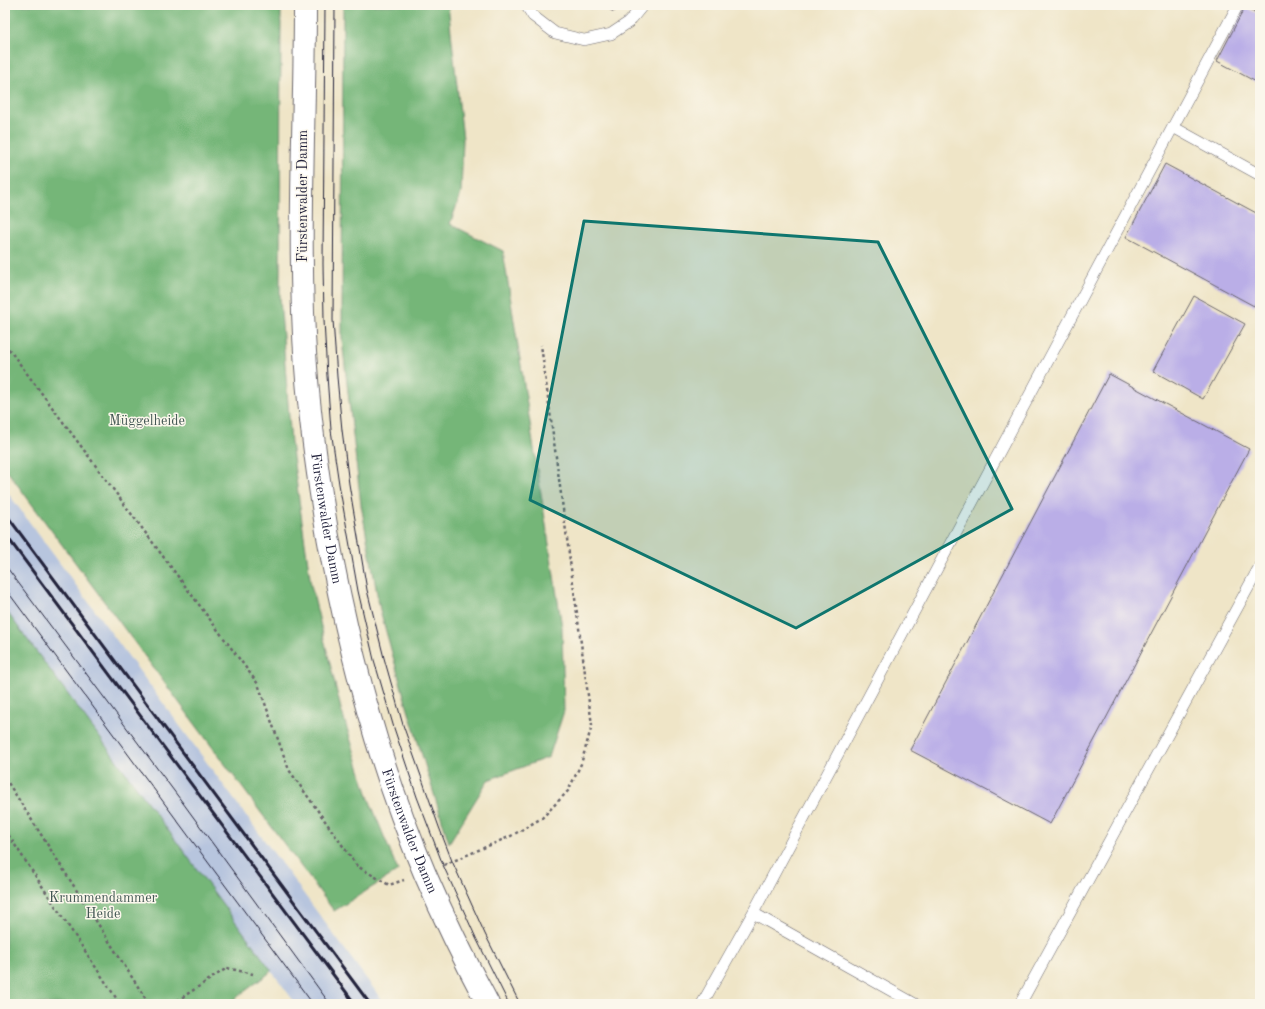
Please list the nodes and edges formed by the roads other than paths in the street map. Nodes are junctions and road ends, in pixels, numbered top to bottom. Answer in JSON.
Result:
{"nodes":[{"id":1,"x":305,"y":5,"type":"edge"},
{"id":2,"x":526,"y":5,"type":"edge"},
{"id":3,"x":642,"y":5,"type":"edge"},
{"id":4,"x":1238,"y":5,"type":"edge"},
{"id":5,"x":1173,"y":127,"type":"junction"},
{"id":6,"x":1260,"y":175,"type":"edge"},
{"id":7,"x":1260,"y":566,"type":"edge"},
{"id":8,"x":753,"y":913,"type":"junction"},
{"id":9,"x":488,"y":1004,"type":"edge"},
{"id":10,"x":702,"y":1004,"type":"edge"},
{"id":11,"x":915,"y":1004,"type":"edge"},
{"id":12,"x":1020,"y":1004,"type":"edge"}],
"edges":[{"from":1,"to":9,"type":"main road","name":"Fürstenwalder Damm"},
{"from":2,"to":3,"type":"lane"},
{"from":4,"to":5,"type":"lane"},
{"from":5,"to":6,"type":"lane"},
{"from":5,"to":8,"type":"lane"},
{"from":7,"to":12,"type":"lane"},
{"from":8,"to":10,"type":"lane"},
{"from":8,"to":11,"type":"lane"}]}
